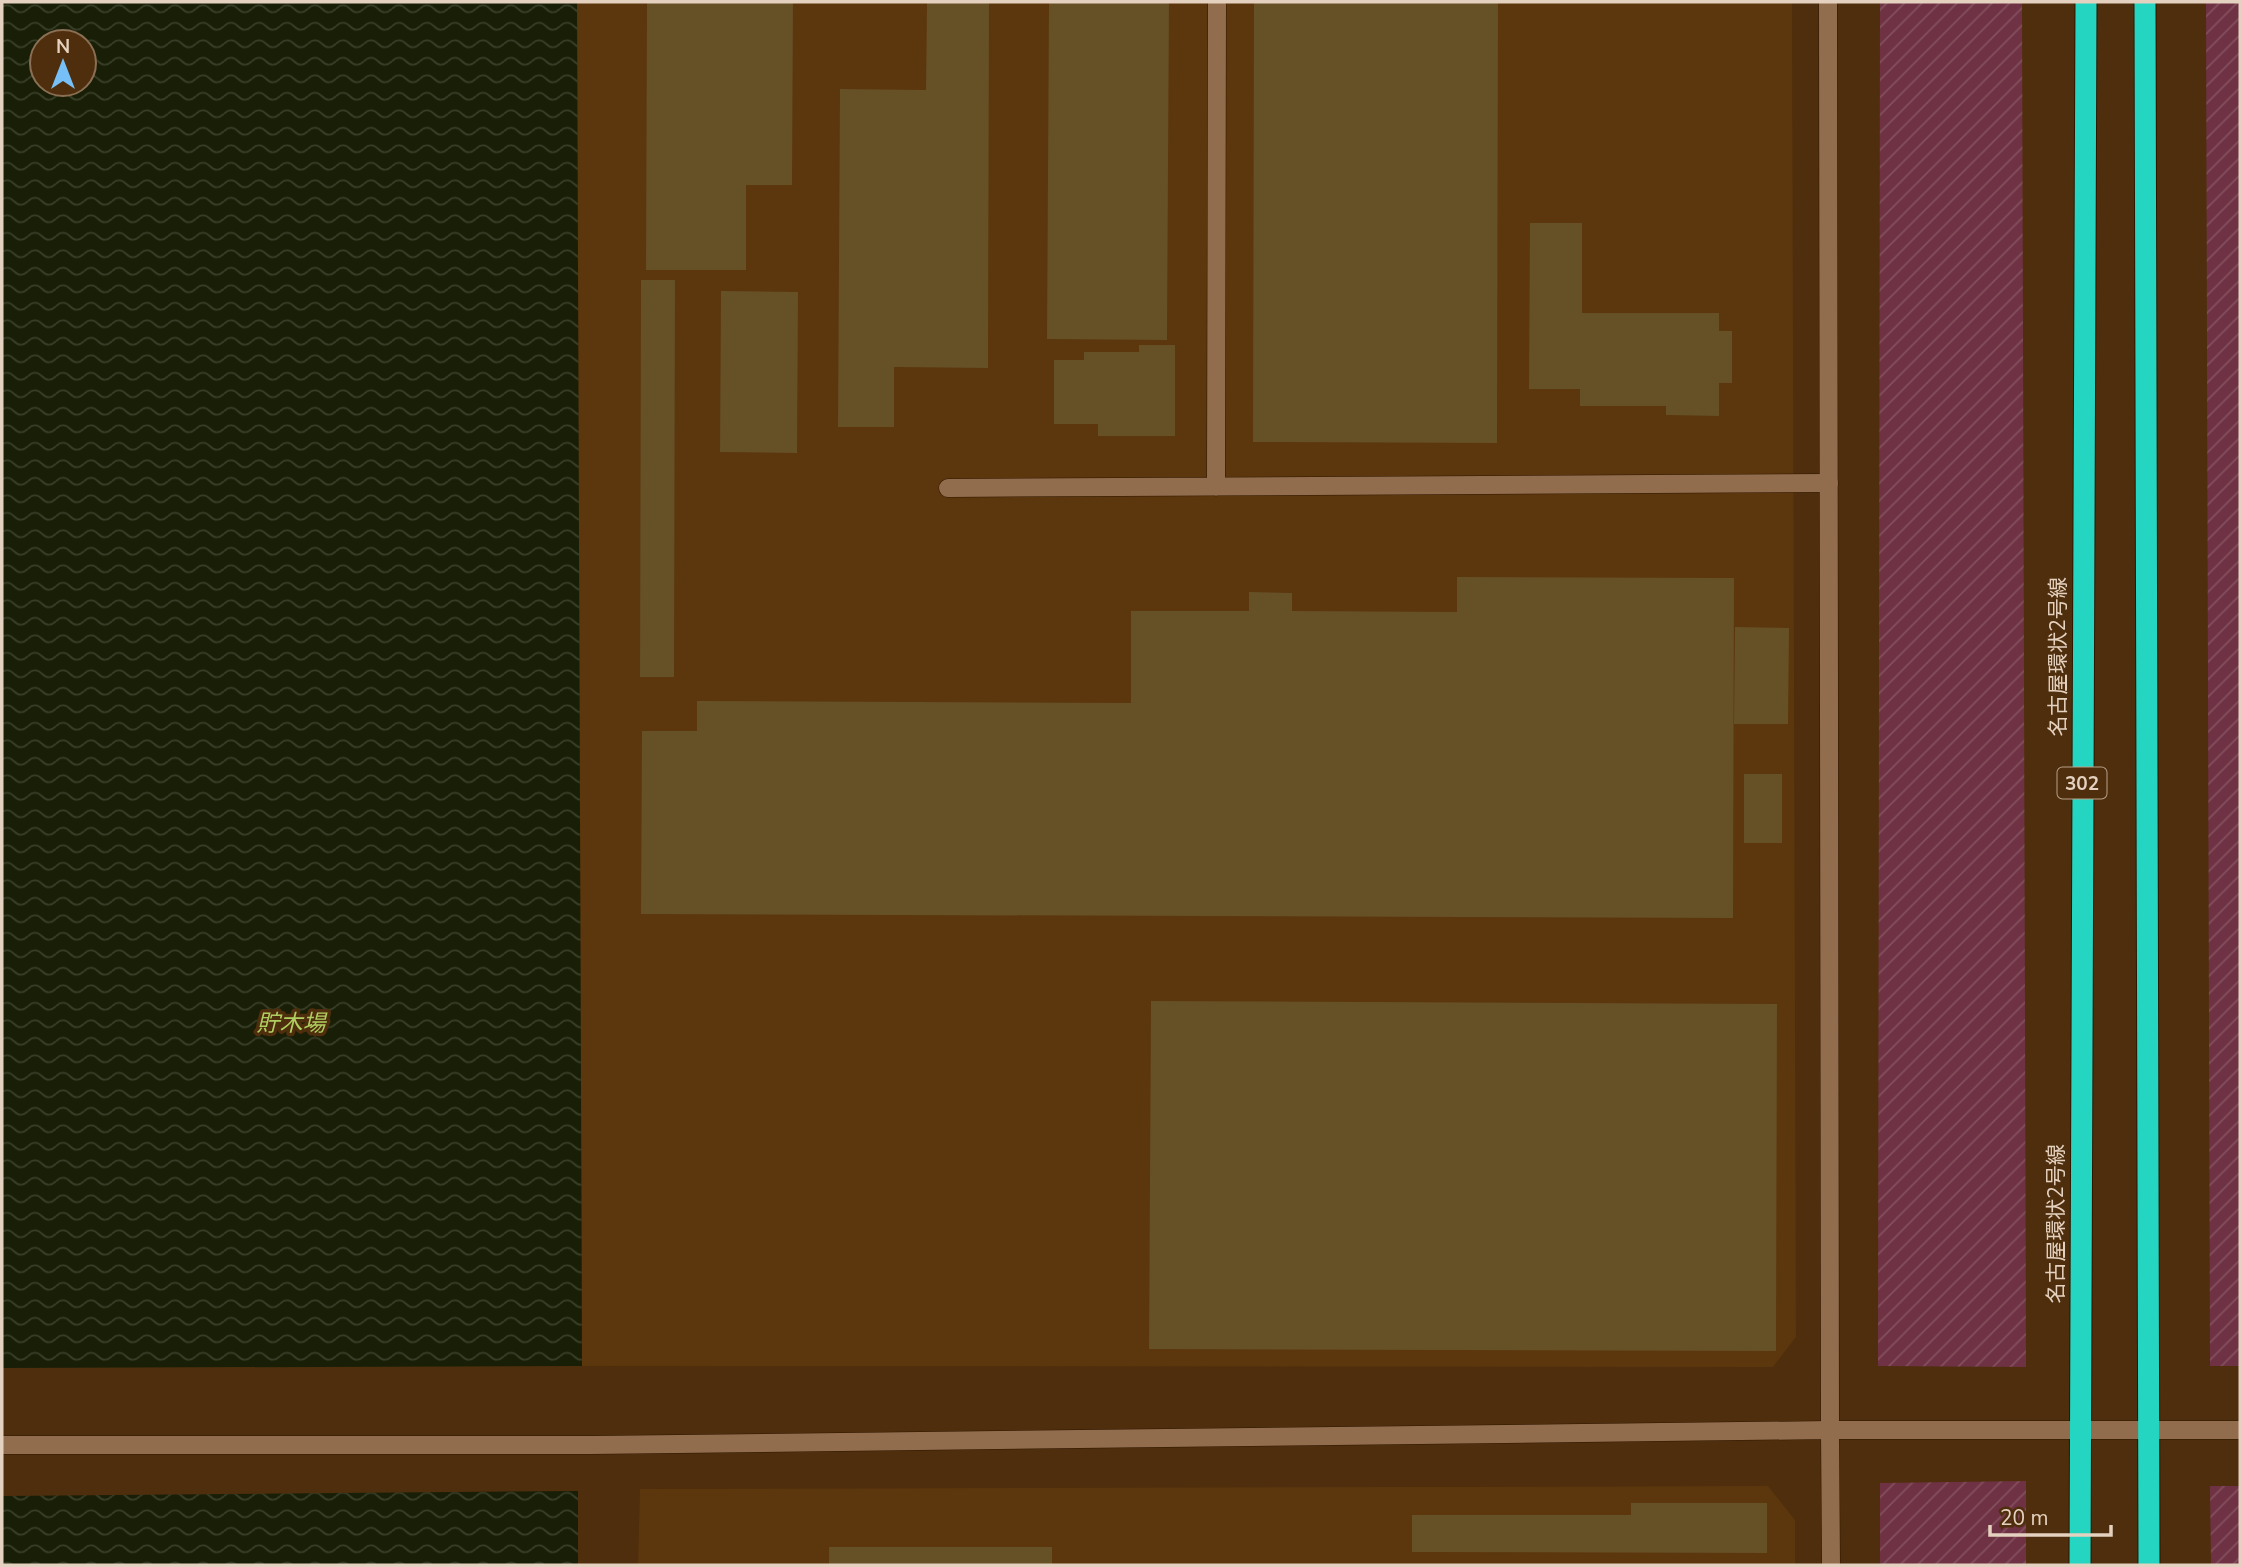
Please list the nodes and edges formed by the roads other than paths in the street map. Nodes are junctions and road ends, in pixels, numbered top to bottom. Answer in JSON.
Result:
{"nodes":[{"id":1,"x":1217,"y":2,"type":"edge"},
{"id":2,"x":1828,"y":2,"type":"edge"},
{"id":3,"x":2086,"y":2,"type":"edge"},
{"id":4,"x":2145,"y":2,"type":"edge"},
{"id":5,"x":1829,"y":483,"type":"junction"},
{"id":6,"x":1216,"y":487,"type":"junction"},
{"id":7,"x":948,"y":488,"type":"dead end"},
{"id":8,"x":1830,"y":1430,"type":"junction"},
{"id":9,"x":2080,"y":1430,"type":"junction"},
{"id":10,"x":2149,"y":1430,"type":"junction"},
{"id":11,"x":2240,"y":1430,"type":"edge"},
{"id":12,"x":2,"y":1445,"type":"edge"},
{"id":13,"x":1831,"y":1565,"type":"edge"},
{"id":14,"x":2080,"y":1565,"type":"edge"},
{"id":15,"x":2149,"y":1565,"type":"edge"}],
"edges":[{"from":1,"to":6,"type":"street"},
{"from":2,"to":5,"type":"street"},
{"from":3,"to":9,"type":"highway","name":"名古屋環状2号線","number":"302"},
{"from":4,"to":10,"type":"highway"},
{"from":5,"to":6,"type":"street"},
{"from":5,"to":8,"type":"street"},
{"from":6,"to":7,"type":"street"},
{"from":8,"to":9,"type":"street"},
{"from":8,"to":12,"type":"street"},
{"from":8,"to":13,"type":"street"},
{"from":9,"to":10,"type":"street"},
{"from":9,"to":14,"type":"highway","name":"名古屋環状2号線","number":"302"},
{"from":10,"to":11,"type":"street"},
{"from":10,"to":15,"type":"highway"}]}
